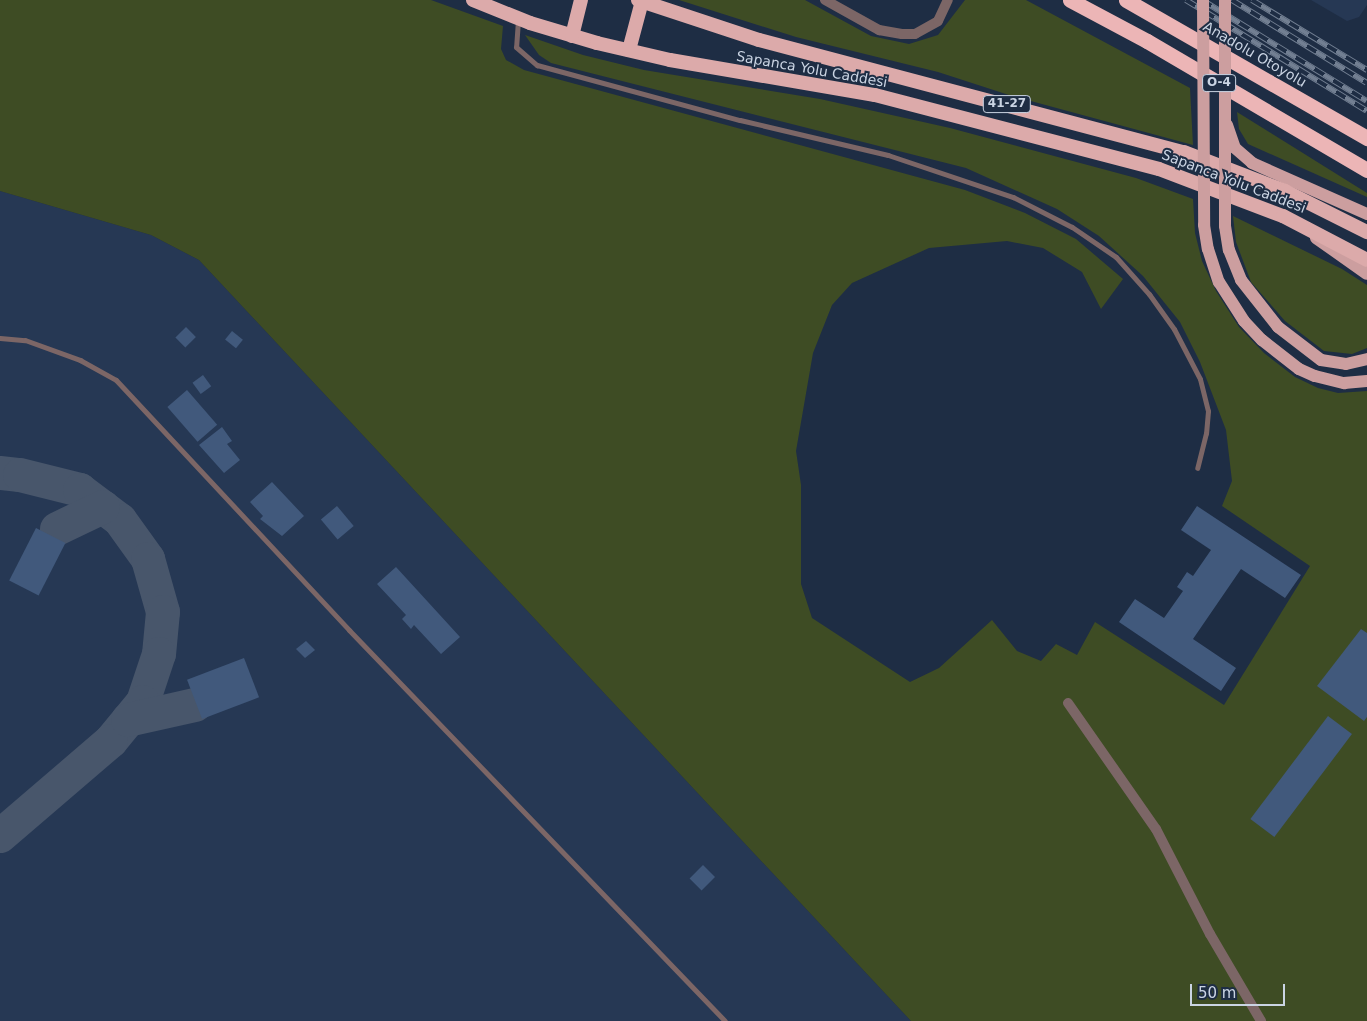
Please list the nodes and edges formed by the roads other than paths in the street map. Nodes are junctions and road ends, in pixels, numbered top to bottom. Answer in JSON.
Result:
{"nodes":[{"id":1,"x":474,"y":0,"type":"edge"},
{"id":2,"x":581,"y":0,"type":"edge"},
{"id":3,"x":825,"y":0,"type":"edge"},
{"id":4,"x":948,"y":0,"type":"edge"},
{"id":5,"x":1070,"y":0,"type":"edge"},
{"id":6,"x":1126,"y":0,"type":"edge"},
{"id":7,"x":1203,"y":0,"type":"edge"},
{"id":8,"x":1225,"y":0,"type":"edge"},
{"id":9,"x":640,"y":1,"type":"edge"},
{"id":10,"x":518,"y":18,"type":"junction"},
{"id":11,"x":572,"y":36,"type":"junction"},
{"id":12,"x":629,"y":50,"type":"junction"},
{"id":13,"x":1223,"y":108,"type":"junction"},
{"id":14,"x":1367,"y":138,"type":"edge"},
{"id":15,"x":1367,"y":170,"type":"edge"},
{"id":16,"x":1367,"y":214,"type":"edge"},
{"id":17,"x":1283,"y":216,"type":"junction"},
{"id":18,"x":1367,"y":232,"type":"edge"},
{"id":19,"x":1367,"y":260,"type":"edge"},
{"id":20,"x":1367,"y":274,"type":"edge"},
{"id":21,"x":0,"y":338,"type":"edge"},
{"id":22,"x":1367,"y":359,"type":"edge"},
{"id":23,"x":1367,"y":382,"type":"edge"},
{"id":24,"x":1197,"y":468,"type":"dead end"},
{"id":25,"x":1068,"y":703,"type":"dead end"},
{"id":26,"x":725,"y":1021,"type":"edge"},
{"id":27,"x":1261,"y":1021,"type":"edge"}],
"edges":[{"from":1,"to":10,"type":"highway","name":"Sapanca Yolu Caddesi"},
{"from":2,"to":11,"type":"highway"},
{"from":3,"to":4,"type":"street"},
{"from":5,"to":15,"type":"highway","number":"O-4"},
{"from":6,"to":14,"type":"highway","name":"Anadolu Otoyolu","number":"O-4"},
{"from":7,"to":23,"type":"main road","bridge":true},
{"from":8,"to":13,"type":"main road","bridge":true},
{"from":9,"to":12,"type":"highway"},
{"from":9,"to":18,"type":"highway","name":"Sapanca Yolu Caddesi","number":"41-27"},
{"from":10,"to":11,"type":"highway","name":"Sapanca Yolu Caddesi"},
{"from":10,"to":24,"type":"lane"},
{"from":11,"to":12,"type":"highway","name":"Sapanca Yolu Caddesi"},
{"from":12,"to":17,"type":"highway","name":"Sapanca Yolu Caddesi"},
{"from":13,"to":16,"type":"main road"},
{"from":13,"to":22,"type":"main road","bridge":true},
{"from":17,"to":19,"type":"highway","name":"Sapanca Yolu Caddesi"},
{"from":17,"to":20,"type":"main road"},
{"from":21,"to":26,"type":"lane"},
{"from":25,"to":27,"type":"street"}]}
